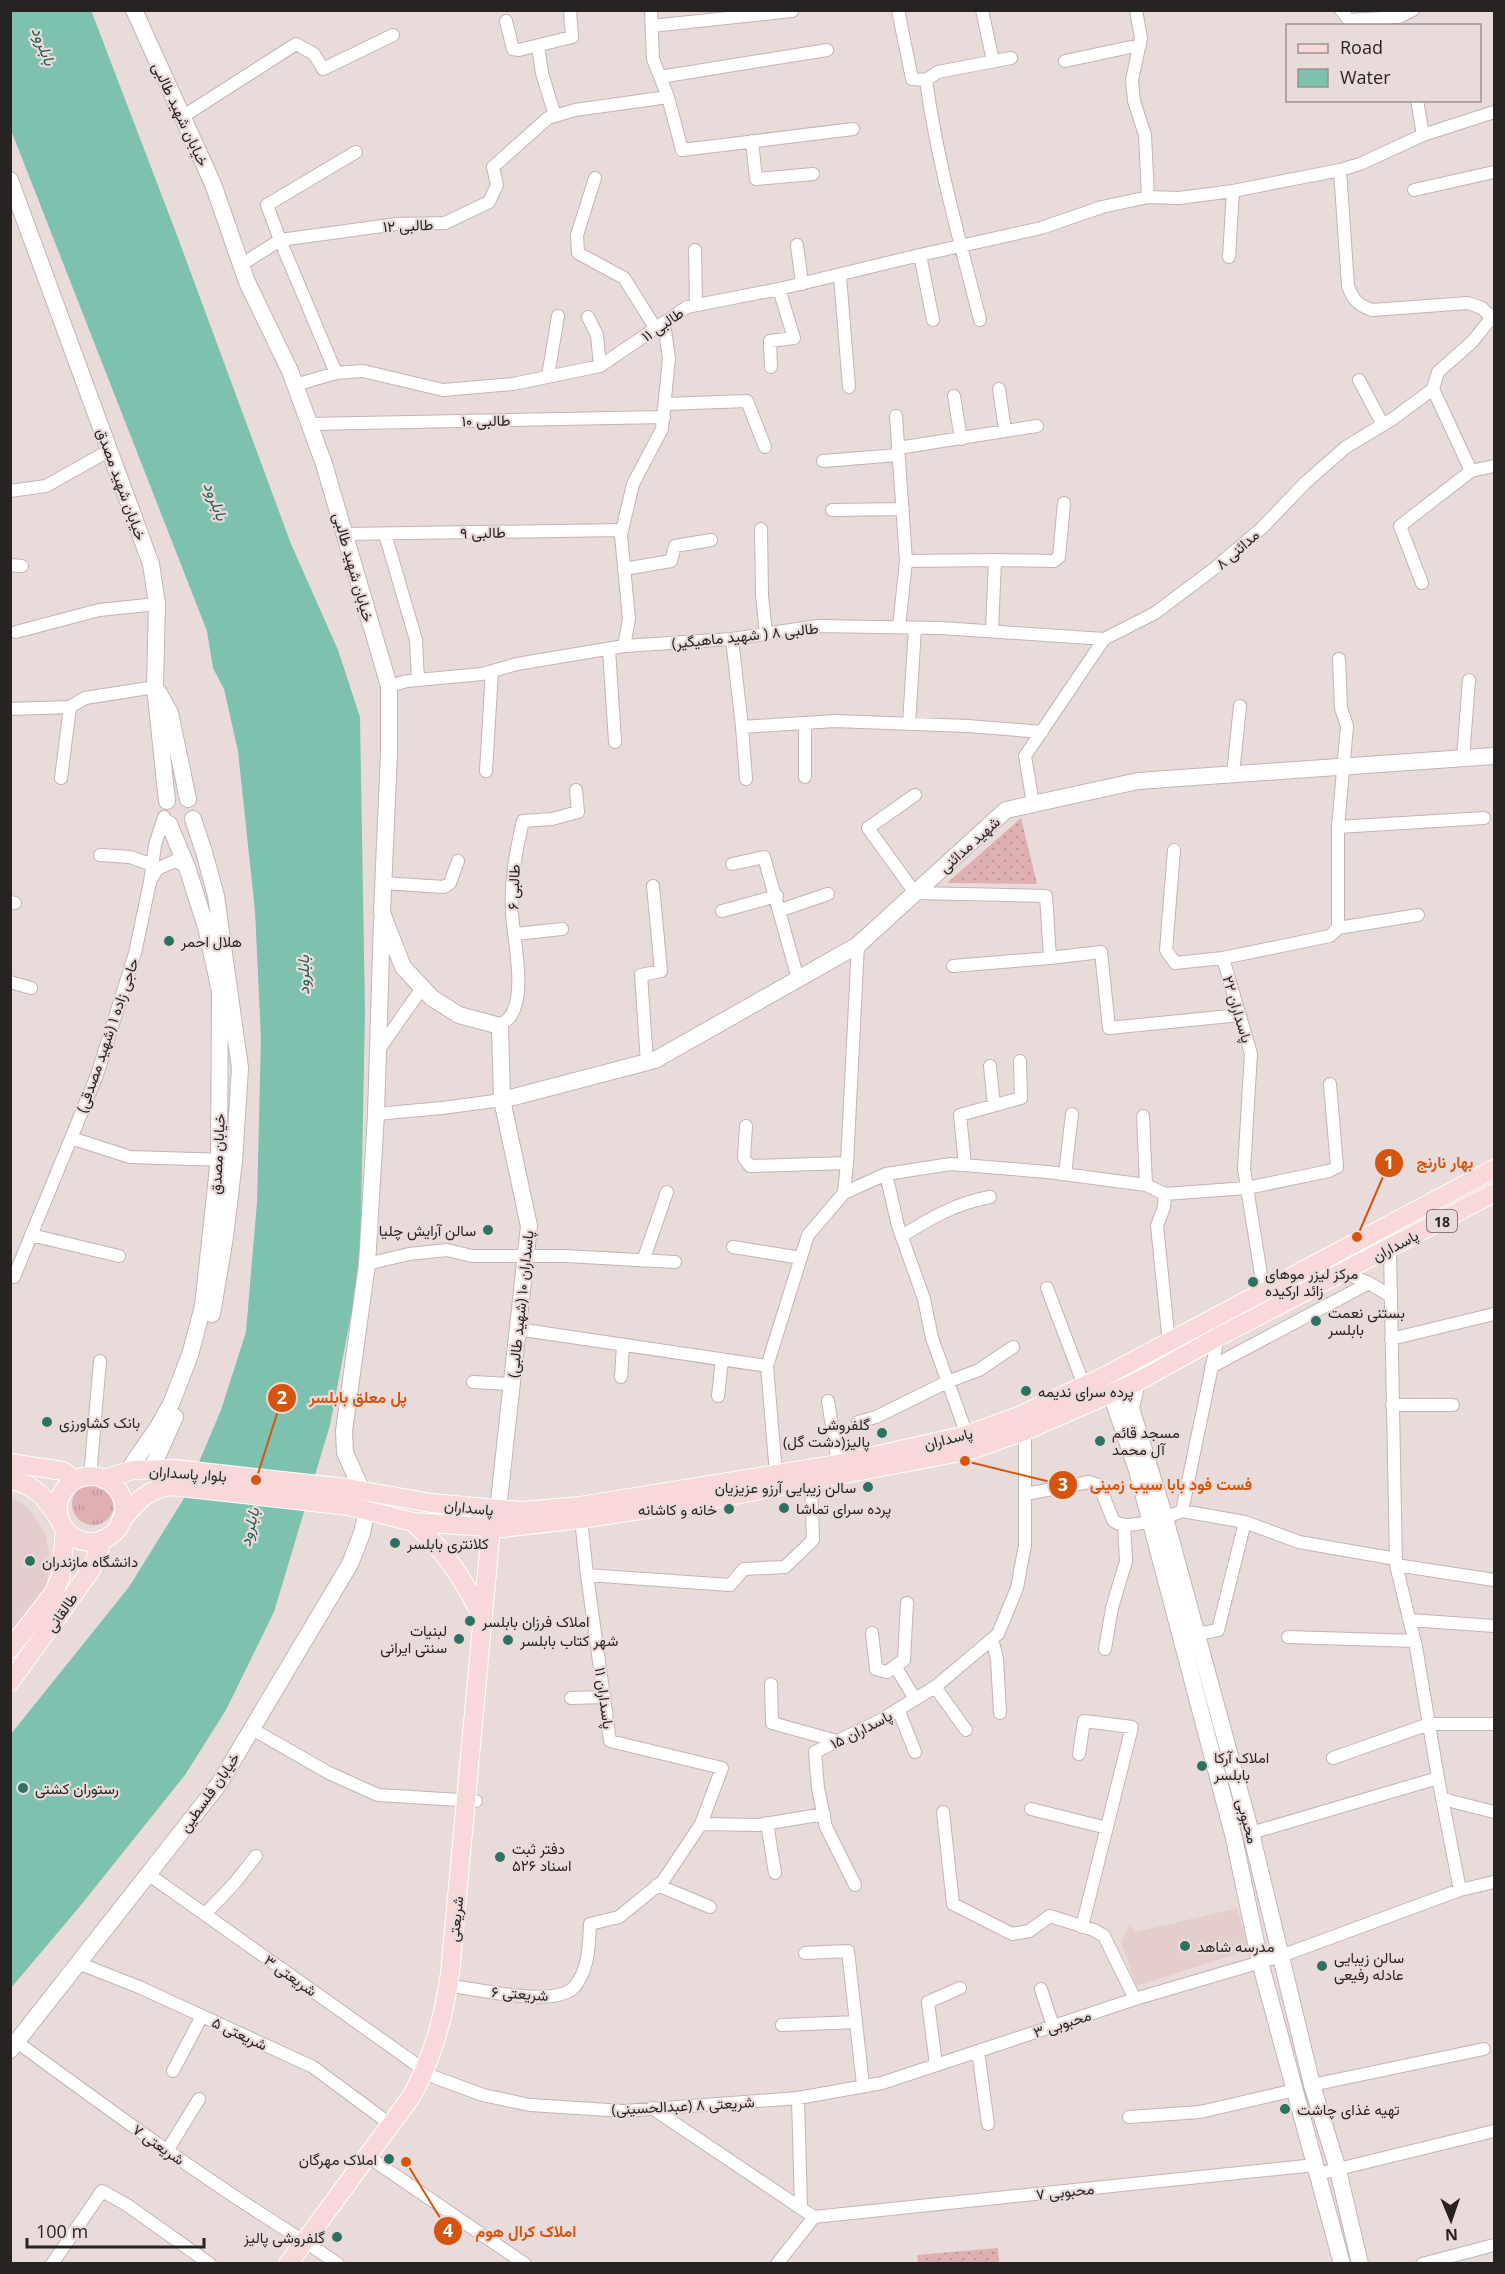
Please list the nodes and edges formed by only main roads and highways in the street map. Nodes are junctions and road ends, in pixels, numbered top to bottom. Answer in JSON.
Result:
{"nodes":[{"id":1,"x":1494,"y":1169,"type":"edge"},
{"id":2,"x":1494,"y":1193,"type":"edge"},
{"id":3,"x":1103,"y":1377,"type":"junction"},
{"id":4,"x":1111,"y":1394,"type":"junction"},
{"id":5,"x":1088,"y":1395,"type":"junction"},
{"id":6,"x":10,"y":1463,"type":"edge"},
{"id":7,"x":173,"y":1478,"type":"junction"},
{"id":8,"x":90,"y":1479,"type":"junction"},
{"id":9,"x":10,"y":1480,"type":"edge"},
{"id":10,"x":354,"y":1489,"type":"joint"},
{"id":11,"x":358,"y":1508,"type":"joint"},
{"id":12,"x":120,"y":1522,"type":"junction"},
{"id":13,"x":413,"y":1522,"type":"junction"},
{"id":14,"x":497,"y":1522,"type":"junction"},
{"id":15,"x":63,"y":1525,"type":"junction"},
{"id":16,"x":103,"y":1539,"type":"junction"},
{"id":17,"x":63,"y":1563,"type":"junction"},
{"id":18,"x":91,"y":1570,"type":"junction"},
{"id":19,"x":483,"y":1622,"type":"junction"},
{"id":20,"x":10,"y":1650,"type":"edge"},
{"id":21,"x":10,"y":1682,"type":"edge"},
{"id":22,"x":471,"y":1801,"type":"junction"},
{"id":23,"x":430,"y":2074,"type":"junction"},
{"id":24,"x":309,"y":2244,"type":"junction"},
{"id":25,"x":288,"y":2264,"type":"edge"},
{"id":26,"x":301,"y":2264,"type":"edge"}],
"edges":[{"from":1,"to":3,"type":"main road","name":"پاسداران","number":"18"},
{"from":2,"to":4,"type":"main road","name":"پاسداران","number":"18"},
{"from":3,"to":4,"type":"main road"},
{"from":3,"to":5,"type":"main road","name":"پاسداران","number":"18"},
{"from":4,"to":5,"type":"main road","name":"پاسداران","number":"18"},
{"from":5,"to":14,"type":"main road","name":"پاسداران","number":"18"},
{"from":5,"to":14,"type":"main road","name":"پاسداران","number":"18"},
{"from":6,"to":8,"type":"main road"},
{"from":7,"to":8,"type":"main road","name":"بلوار پاسداران"},
{"from":7,"to":10,"type":"main road","name":"بلوار پاسداران"},
{"from":7,"to":11,"type":"main road","name":"بلوار پاسداران"},
{"from":7,"to":12,"type":"main road","name":"بلوار پاسداران"},
{"from":8,"to":12,"type":"main road"},
{"from":8,"to":15,"type":"main road"},
{"from":9,"to":15,"type":"main road"},
{"from":10,"to":14,"type":"main road","name":"پاسداران","number":"18"},
{"from":11,"to":13,"type":"main road","name":"پاسداران","number":"18"},
{"from":12,"to":16,"type":"main road"},
{"from":13,"to":14,"type":"main road","name":"پاسداران","number":"18"},
{"from":13,"to":19,"type":"main road"},
{"from":14,"to":19,"type":"main road","name":"شریعتی"},
{"from":14,"to":22,"type":"main road","name":"شریعتی"},
{"from":15,"to":16,"type":"main road"},
{"from":15,"to":17,"type":"main road","name":"طالقانی"},
{"from":16,"to":18,"type":"main road","name":"طالقانی"},
{"from":17,"to":18,"type":"main road"},
{"from":17,"to":20,"type":"main road","name":"طالقانی"},
{"from":18,"to":21,"type":"main road","name":"طالقانی"},
{"from":19,"to":22,"type":"main road","name":"شریعتی"},
{"from":22,"to":23,"type":"main road","name":"شریعتی"},
{"from":22,"to":23,"type":"main road","name":"شریعتی"},
{"from":23,"to":24,"type":"main road","name":"شریعتی"},
{"from":23,"to":24,"type":"main road","name":"شریعتی"},
{"from":24,"to":25,"type":"main road","name":"شریعتی"},
{"from":24,"to":26,"type":"main road","name":"شریعتی"}]}
